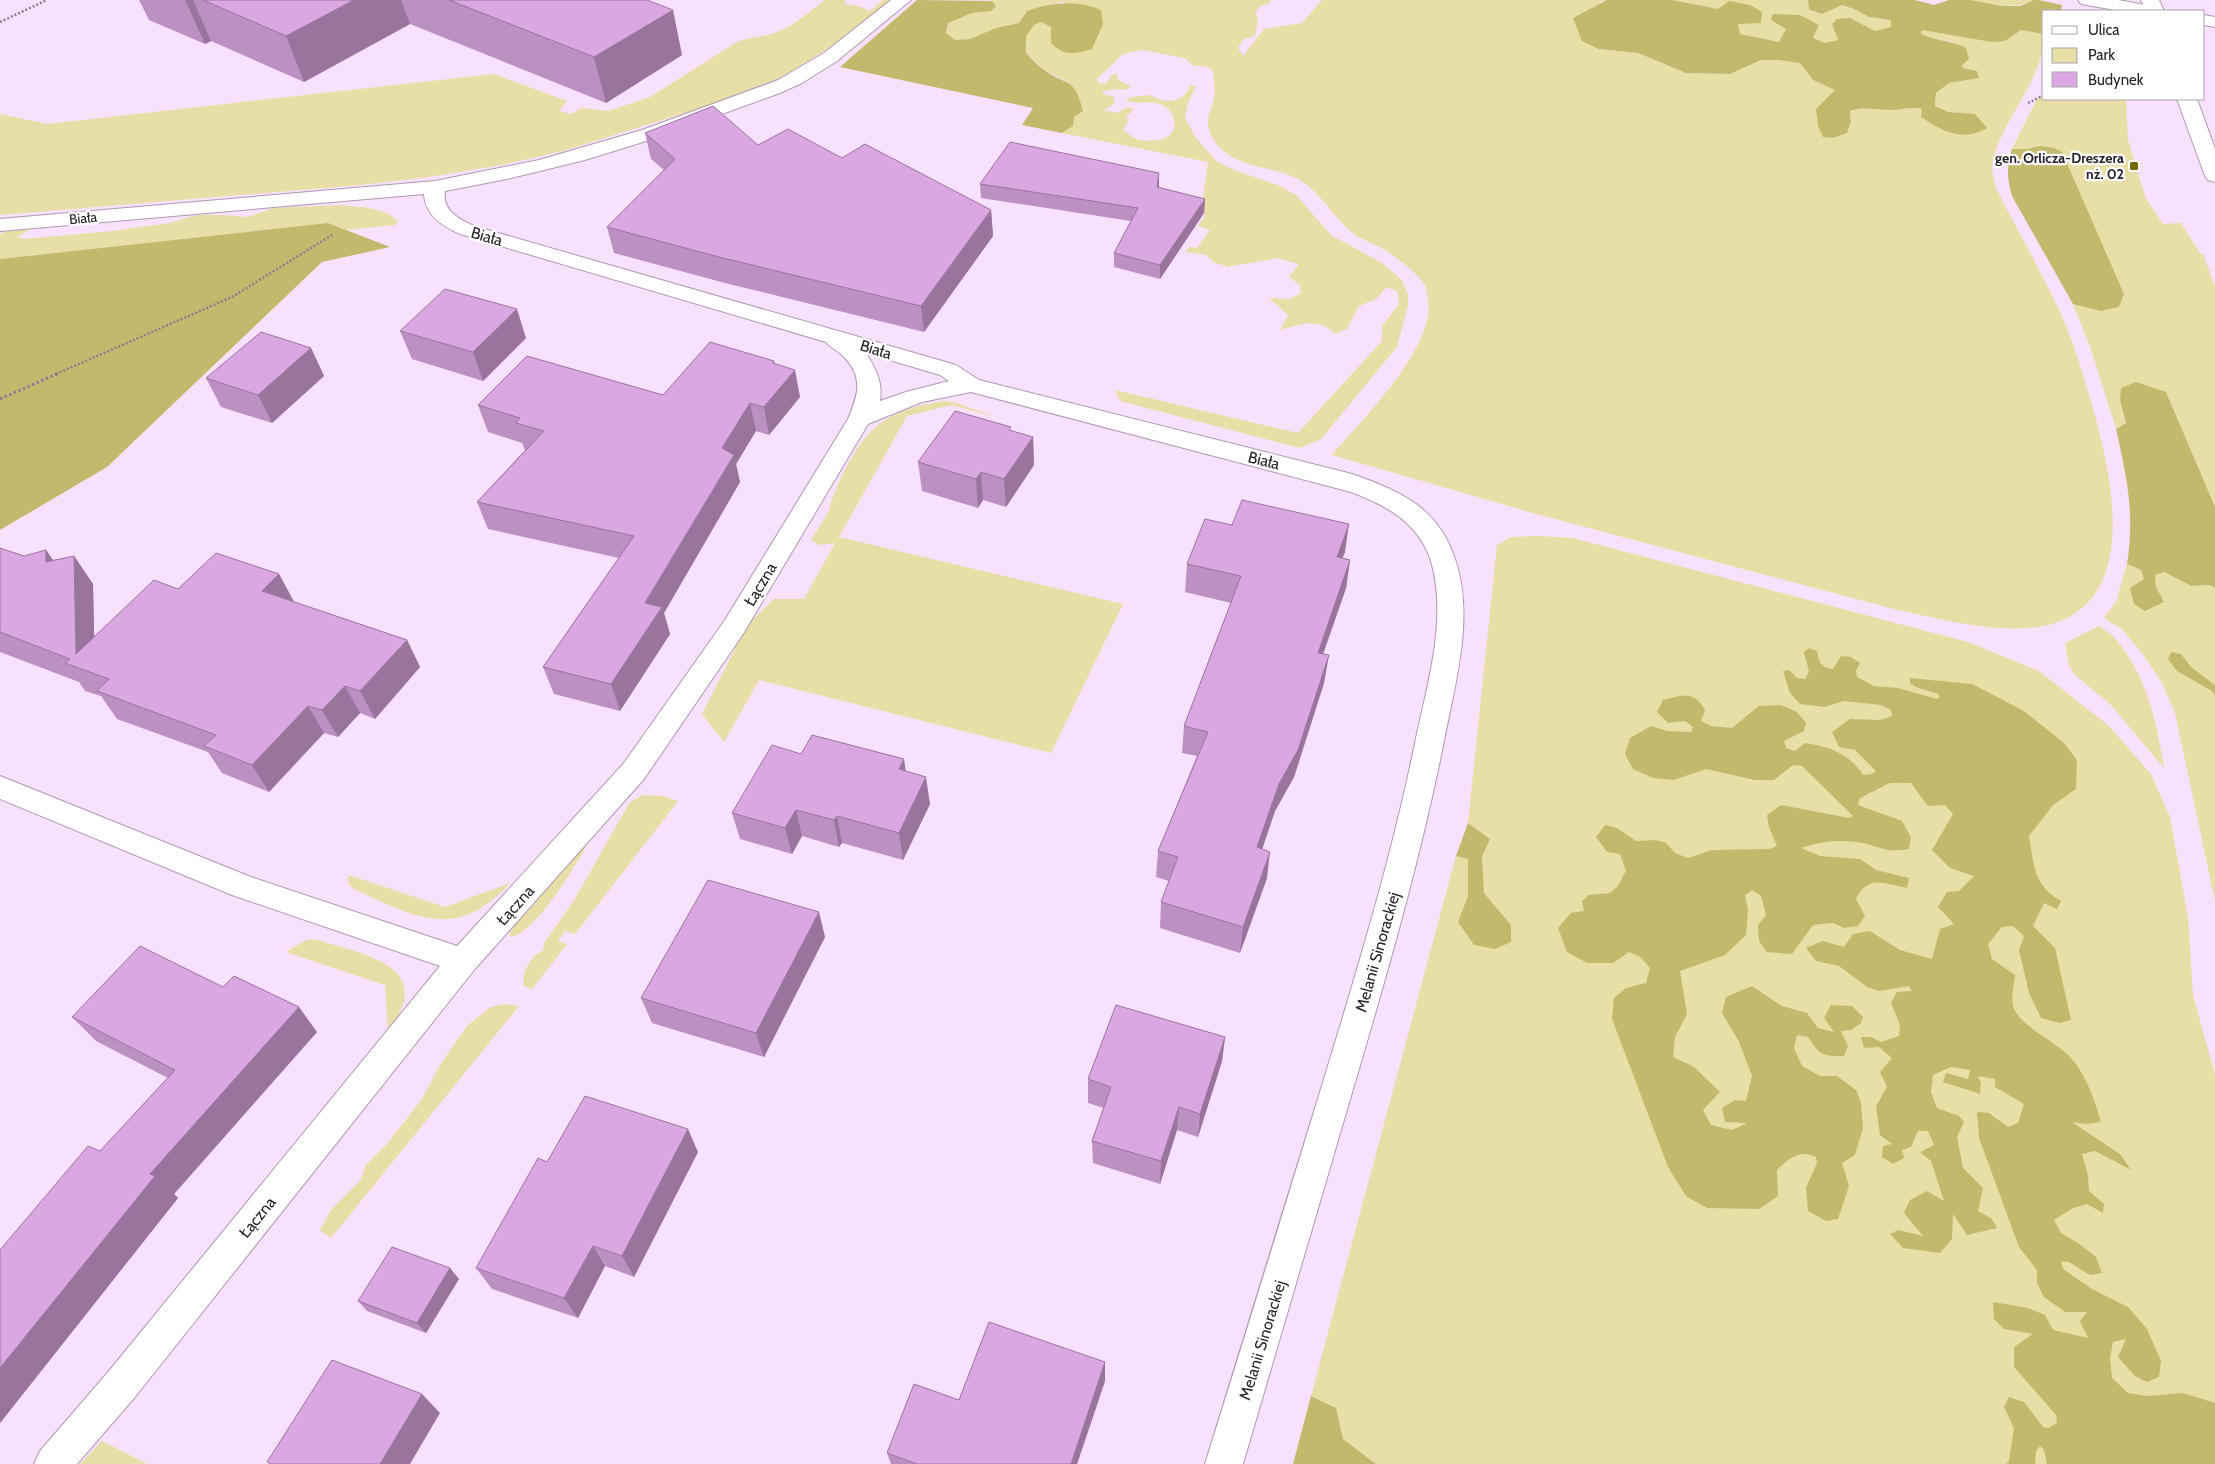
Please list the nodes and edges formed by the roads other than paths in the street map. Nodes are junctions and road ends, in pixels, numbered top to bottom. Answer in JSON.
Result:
{"nodes":[{"id":1,"x":902,"y":0,"type":"edge"},
{"id":2,"x":2087,"y":0,"type":"edge"},
{"id":3,"x":2144,"y":10,"type":"edge"},
{"id":4,"x":2187,"y":100,"type":"edge"},
{"id":5,"x":2215,"y":176,"type":"edge"},
{"id":6,"x":434,"y":187,"type":"junction"},
{"id":7,"x":0,"y":225,"type":"edge"},
{"id":8,"x":805,"y":328,"type":"junction"},
{"id":9,"x":971,"y":385,"type":"junction"},
{"id":10,"x":860,"y":419,"type":"junction"},
{"id":11,"x":1343,"y":480,"type":"joint"},
{"id":12,"x":0,"y":787,"type":"edge"},
{"id":13,"x":463,"y":961,"type":"junction"},
{"id":14,"x":53,"y":1464,"type":"edge"},
{"id":15,"x":1224,"y":1464,"type":"edge"}],
"edges":[{"from":1,"to":6,"type":"street","name":"Biała"},
{"from":2,"to":3,"type":"street"},
{"from":4,"to":5,"type":"street"},
{"from":6,"to":7,"type":"street","name":"Biała"},
{"from":6,"to":8,"type":"street","name":"Biała"},
{"from":8,"to":9,"type":"street","name":"Biała"},
{"from":8,"to":10,"type":"street","name":"Łączna"},
{"from":9,"to":10,"type":"street"},
{"from":9,"to":11,"type":"street","name":"Biała"},
{"from":10,"to":13,"type":"street","name":"Łączna"},
{"from":11,"to":15,"type":"street","name":"Melanii Sinorackiej"},
{"from":12,"to":13,"type":"street"},
{"from":13,"to":14,"type":"street","name":"Łączna"}]}
